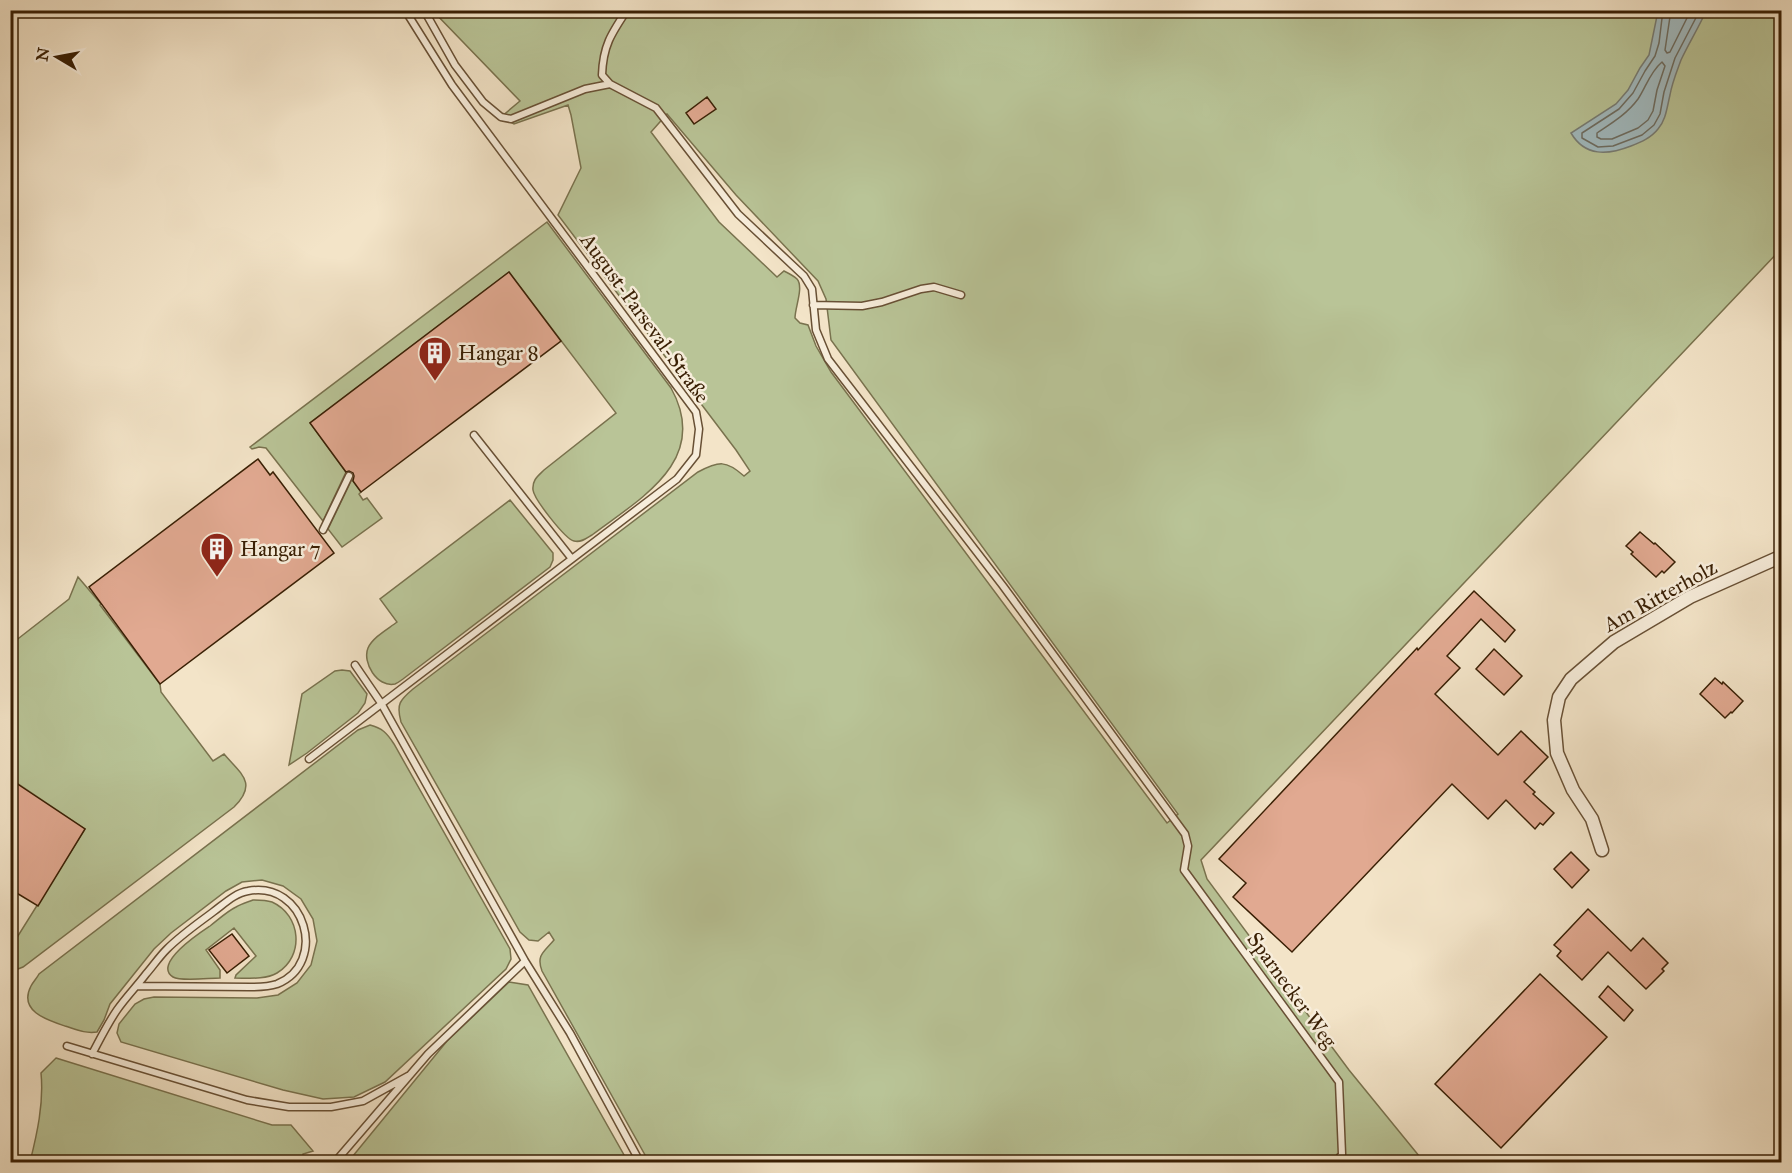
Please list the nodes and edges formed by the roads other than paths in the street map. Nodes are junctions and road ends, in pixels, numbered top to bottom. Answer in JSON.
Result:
{"nodes":[{"id":1,"x":405,"y":10,"type":"edge"},
{"id":2,"x":424,"y":10,"type":"edge"},
{"id":3,"x":627,"y":10,"type":"edge"},
{"id":4,"x":610,"y":84,"type":"junction"},
{"id":5,"x":961,"y":295,"type":"dead end"},
{"id":6,"x":813,"y":305,"type":"junction"},
{"id":7,"x":474,"y":435,"type":"dead end"},
{"id":8,"x":349,"y":476,"type":"dead end"},
{"id":9,"x":323,"y":530,"type":"dead end"},
{"id":10,"x":1782,"y":556,"type":"edge"},
{"id":11,"x":572,"y":559,"type":"junction"},
{"id":12,"x":356,"y":665,"type":"dead end"},
{"id":13,"x":381,"y":703,"type":"junction"},
{"id":14,"x":309,"y":759,"type":"dead end"},
{"id":15,"x":1602,"y":850,"type":"dead end"},
{"id":16,"x":525,"y":961,"type":"junction"},
{"id":17,"x":137,"y":986,"type":"junction"},
{"id":18,"x":67,"y":1046,"type":"dead end"},
{"id":19,"x":92,"y":1054,"type":"junction"},
{"id":20,"x":410,"y":1075,"type":"junction"},
{"id":21,"x":335,"y":1162,"type":"edge"},
{"id":22,"x":640,"y":1162,"type":"edge"},
{"id":23,"x":1336,"y":1162,"type":"edge"}],
"edges":[{"from":1,"to":11,"type":"lane","name":"August-Parseval-Straße"},
{"from":2,"to":4,"type":"lane"},
{"from":3,"to":4,"type":"lane"},
{"from":4,"to":6,"type":"lane"},
{"from":5,"to":6,"type":"lane"},
{"from":6,"to":23,"type":"lane","name":"Sparnecker Weg"},
{"from":7,"to":11,"type":"lane"},
{"from":8,"to":9,"type":"lane"},
{"from":10,"to":15,"type":"street","name":"Am Ritterholz"},
{"from":11,"to":13,"type":"lane","name":"August-Parseval-Straße"},
{"from":12,"to":13,"type":"lane"},
{"from":13,"to":14,"type":"lane","name":"August-Parseval-Straße"},
{"from":13,"to":16,"type":"lane"},
{"from":16,"to":20,"type":"lane"},
{"from":16,"to":22,"type":"lane"},
{"from":17,"to":17,"type":"lane"},
{"from":17,"to":19,"type":"lane"},
{"from":18,"to":19,"type":"lane"},
{"from":19,"to":20,"type":"lane"},
{"from":20,"to":21,"type":"lane"}]}
